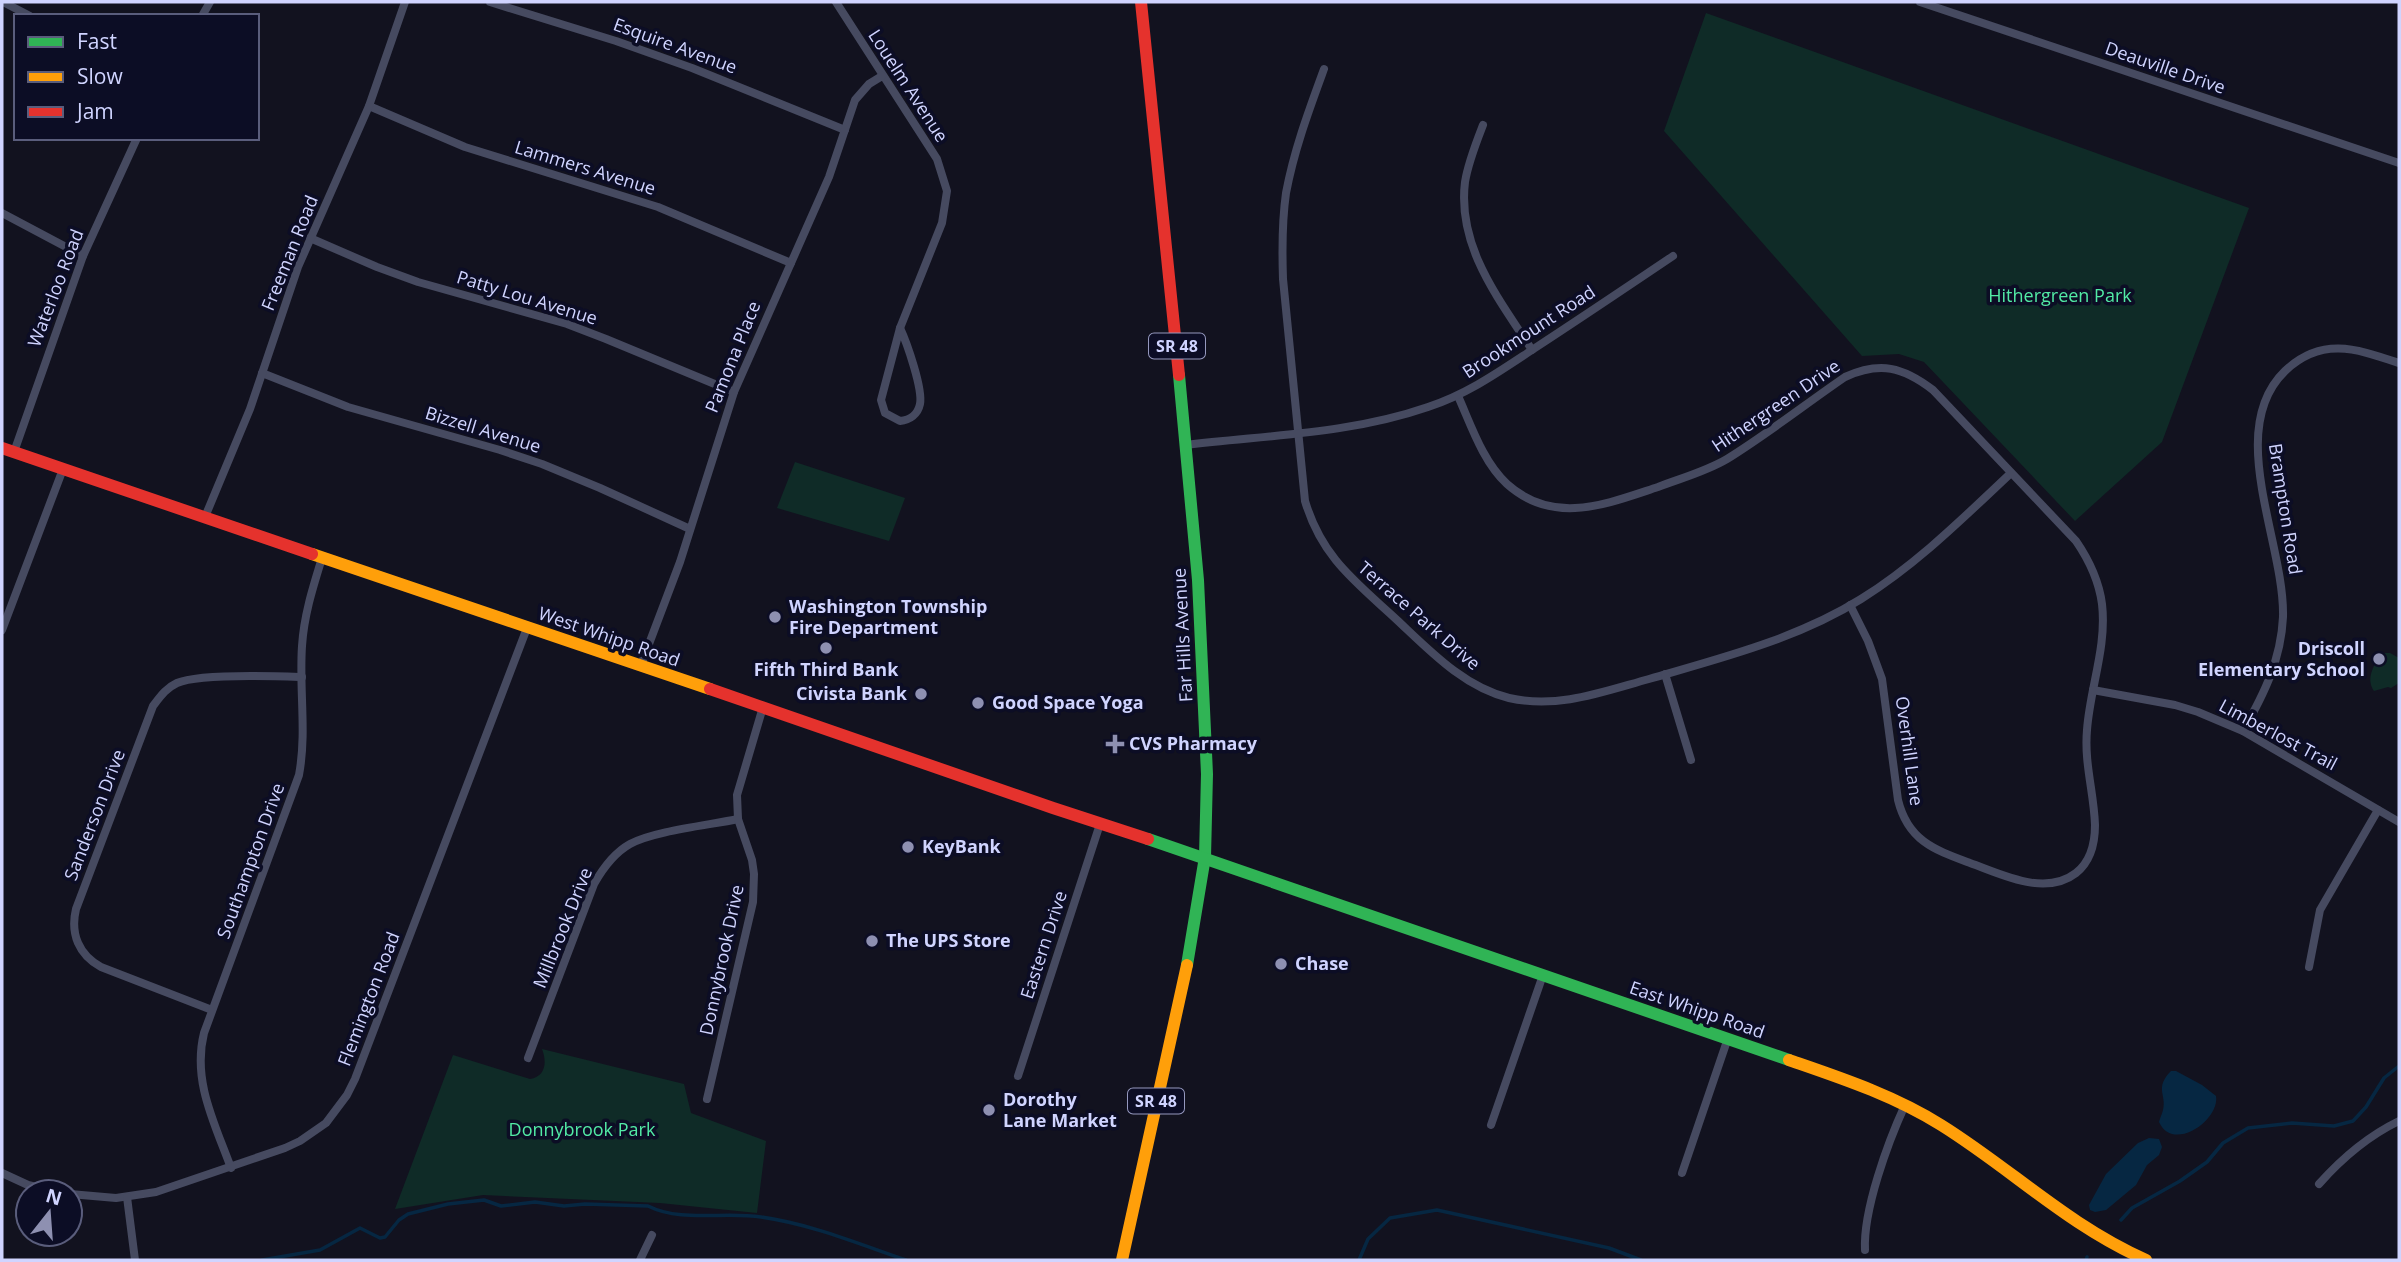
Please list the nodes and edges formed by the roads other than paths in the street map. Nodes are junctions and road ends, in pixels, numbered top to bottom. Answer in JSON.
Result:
{"nodes":[{"id":1,"x":3,"y":2,"type":"edge"},
{"id":2,"x":405,"y":2,"type":"edge"},
{"id":3,"x":490,"y":2,"type":"edge"},
{"id":4,"x":836,"y":2,"type":"edge"},
{"id":5,"x":1141,"y":2,"type":"edge"},
{"id":6,"x":1920,"y":2,"type":"edge"},
{"id":7,"x":26,"y":14,"type":"edge"},
{"id":8,"x":1324,"y":69,"type":"dead end"},
{"id":9,"x":882,"y":76,"type":"junction"},
{"id":10,"x":369,"y":106,"type":"junction"},
{"id":11,"x":1483,"y":125,"type":"dead end"},
{"id":12,"x":845,"y":130,"type":"junction"},
{"id":13,"x":136,"y":140,"type":"edge"},
{"id":14,"x":2399,"y":163,"type":"edge"},
{"id":15,"x":2,"y":213,"type":"edge"},
{"id":16,"x":310,"y":238,"type":"junction"},
{"id":17,"x":83,"y":256,"type":"junction"},
{"id":18,"x":1673,"y":256,"type":"dead end"},
{"id":19,"x":791,"y":263,"type":"junction"},
{"id":20,"x":900,"y":328,"type":"junction"},
{"id":21,"x":1532,"y":350,"type":"junction"},
{"id":22,"x":2399,"y":363,"type":"edge"},
{"id":23,"x":262,"y":373,"type":"junction"},
{"id":24,"x":734,"y":392,"type":"junction"},
{"id":25,"x":1458,"y":396,"type":"junction"},
{"id":26,"x":1297,"y":434,"type":"junction"},
{"id":27,"x":1186,"y":445,"type":"junction"},
{"id":28,"x":8,"y":450,"type":"edge"},
{"id":29,"x":62,"y":469,"type":"junction"},
{"id":30,"x":2011,"y":474,"type":"junction"},
{"id":31,"x":205,"y":517,"type":"junction"},
{"id":32,"x":690,"y":529,"type":"junction"},
{"id":33,"x":322,"y":558,"type":"junction"},
{"id":34,"x":1850,"y":605,"type":"junction"},
{"id":35,"x":527,"y":628,"type":"junction"},
{"id":36,"x":2,"y":630,"type":"edge"},
{"id":37,"x":641,"y":666,"type":"junction"},
{"id":38,"x":1665,"y":674,"type":"junction"},
{"id":39,"x":302,"y":677,"type":"junction"},
{"id":40,"x":2093,"y":690,"type":"junction"},
{"id":41,"x":763,"y":707,"type":"junction"},
{"id":42,"x":2243,"y":731,"type":"junction"},
{"id":43,"x":1691,"y":760,"type":"dead end"},
{"id":44,"x":2378,"y":810,"type":"junction"},
{"id":45,"x":738,"y":819,"type":"junction"},
{"id":46,"x":2399,"y":822,"type":"edge"},
{"id":47,"x":1100,"y":824,"type":"junction"},
{"id":48,"x":1205,"y":857,"type":"junction"},
{"id":49,"x":2309,"y":967,"type":"dead end"},
{"id":50,"x":1543,"y":975,"type":"junction"},
{"id":51,"x":212,"y":1010,"type":"junction"},
{"id":52,"x":1728,"y":1038,"type":"junction"},
{"id":53,"x":528,"y":1058,"type":"dead end"},
{"id":54,"x":1018,"y":1076,"type":"dead end"},
{"id":55,"x":707,"y":1099,"type":"dead end"},
{"id":56,"x":1905,"y":1105,"type":"junction"},
{"id":57,"x":2399,"y":1121,"type":"edge"},
{"id":58,"x":1491,"y":1125,"type":"dead end"},
{"id":59,"x":231,"y":1168,"type":"junction"},
{"id":60,"x":1682,"y":1173,"type":"dead end"},
{"id":61,"x":2319,"y":1184,"type":"dead end"},
{"id":62,"x":84,"y":1195,"type":"edge"},
{"id":63,"x":127,"y":1197,"type":"junction"},
{"id":64,"x":652,"y":1235,"type":"dead end"},
{"id":65,"x":1866,"y":1250,"type":"dead end"},
{"id":66,"x":135,"y":1260,"type":"edge"},
{"id":67,"x":640,"y":1260,"type":"edge"},
{"id":68,"x":1122,"y":1260,"type":"edge"},
{"id":69,"x":2146,"y":1260,"type":"edge"}],
"edges":[{"from":1,"to":7,"type":"street"},
{"from":2,"to":10,"type":"street","name":"Freeman Road"},
{"from":3,"to":12,"type":"street","name":"Esquire Avenue"},
{"from":4,"to":9,"type":"street","name":"Louelm Avenue"},
{"from":5,"to":27,"type":"main road","name":"Far Hills Avenue","number":"SR 48"},
{"from":6,"to":14,"type":"street","name":"Deauville Drive"},
{"from":8,"to":26,"type":"street","name":"Terrace Park Drive"},
{"from":9,"to":12,"type":"street","name":"Pamona Place"},
{"from":9,"to":20,"type":"street","name":"Louelm Avenue"},
{"from":10,"to":16,"type":"street","name":"Freeman Road"},
{"from":10,"to":19,"type":"street","name":"Lammers Avenue"},
{"from":11,"to":21,"type":"street"},
{"from":12,"to":19,"type":"street","name":"Pamona Place"},
{"from":13,"to":17,"type":"street","name":"Waterloo Road"},
{"from":15,"to":17,"type":"street"},
{"from":16,"to":23,"type":"street","name":"Freeman Road"},
{"from":16,"to":24,"type":"street","name":"Patty Lou Avenue"},
{"from":17,"to":28,"type":"street","name":"Waterloo Road"},
{"from":18,"to":21,"type":"street","name":"Brookmount Road"},
{"from":19,"to":24,"type":"street","name":"Pamona Place"},
{"from":20,"to":20,"type":"street"},
{"from":21,"to":25,"type":"street","name":"Brookmount Road"},
{"from":22,"to":42,"type":"street","name":"Brampton Road"},
{"from":23,"to":31,"type":"street","name":"Freeman Road"},
{"from":23,"to":32,"type":"street","name":"Bizzell Avenue"},
{"from":24,"to":32,"type":"street","name":"Pamona Place"},
{"from":25,"to":26,"type":"street","name":"Brookmount Road"},
{"from":25,"to":30,"type":"street","name":"Hithergreen Drive"},
{"from":26,"to":27,"type":"street","name":"Brookmount Road"},
{"from":26,"to":38,"type":"street","name":"Terrace Park Drive"},
{"from":27,"to":48,"type":"main road","name":"Far Hills Avenue","number":"SR 48"},
{"from":28,"to":29,"type":"main road","name":"West Whipp Road"},
{"from":29,"to":31,"type":"main road","name":"West Whipp Road"},
{"from":29,"to":36,"type":"street"},
{"from":30,"to":34,"type":"street","name":"Terrace Park Drive"},
{"from":30,"to":40,"type":"street","name":"Hithergreen Drive"},
{"from":31,"to":33,"type":"main road","name":"West Whipp Road"},
{"from":32,"to":37,"type":"street","name":"Pamona Place"},
{"from":33,"to":35,"type":"main road","name":"West Whipp Road"},
{"from":33,"to":39,"type":"street","name":"Southampton Drive"},
{"from":34,"to":38,"type":"street","name":"Terrace Park Drive"},
{"from":34,"to":40,"type":"street","name":"Overhill Lane"},
{"from":35,"to":37,"type":"main road","name":"West Whipp Road"},
{"from":35,"to":59,"type":"street","name":"Flemington Road"},
{"from":37,"to":41,"type":"main road","name":"West Whipp Road"},
{"from":38,"to":43,"type":"street"},
{"from":39,"to":51,"type":"street","name":"Southampton Drive"},
{"from":39,"to":51,"type":"street","name":"Sanderson Drive"},
{"from":40,"to":42,"type":"street","name":"Limberlost Trail"},
{"from":41,"to":45,"type":"street","name":"Donnybrook Drive"},
{"from":41,"to":47,"type":"main road","name":"West Whipp Road"},
{"from":42,"to":44,"type":"street","name":"Limberlost Trail"},
{"from":44,"to":46,"type":"street","name":"Limberlost Trail"},
{"from":44,"to":49,"type":"street"},
{"from":45,"to":53,"type":"street","name":"Millbrook Drive"},
{"from":45,"to":55,"type":"street","name":"Donnybrook Drive"},
{"from":47,"to":48,"type":"main road","name":"West Whipp Road"},
{"from":47,"to":54,"type":"street","name":"Eastern Drive"},
{"from":48,"to":50,"type":"main road","name":"East Whipp Road"},
{"from":48,"to":68,"type":"main road","name":"Far Hills Avenue","number":"SR 48"},
{"from":50,"to":52,"type":"main road","name":"East Whipp Road"},
{"from":50,"to":58,"type":"street"},
{"from":51,"to":59,"type":"street","name":"Southampton Drive"},
{"from":52,"to":56,"type":"main road","name":"East Whipp Road"},
{"from":52,"to":60,"type":"street"},
{"from":56,"to":65,"type":"street"},
{"from":56,"to":69,"type":"main road","name":"East Whipp Road"},
{"from":57,"to":61,"type":"street"},
{"from":59,"to":63,"type":"street","name":"Flemington Road"},
{"from":62,"to":63,"type":"street","name":"Flemington Road"},
{"from":63,"to":66,"type":"street"},
{"from":64,"to":67,"type":"street"}]}
